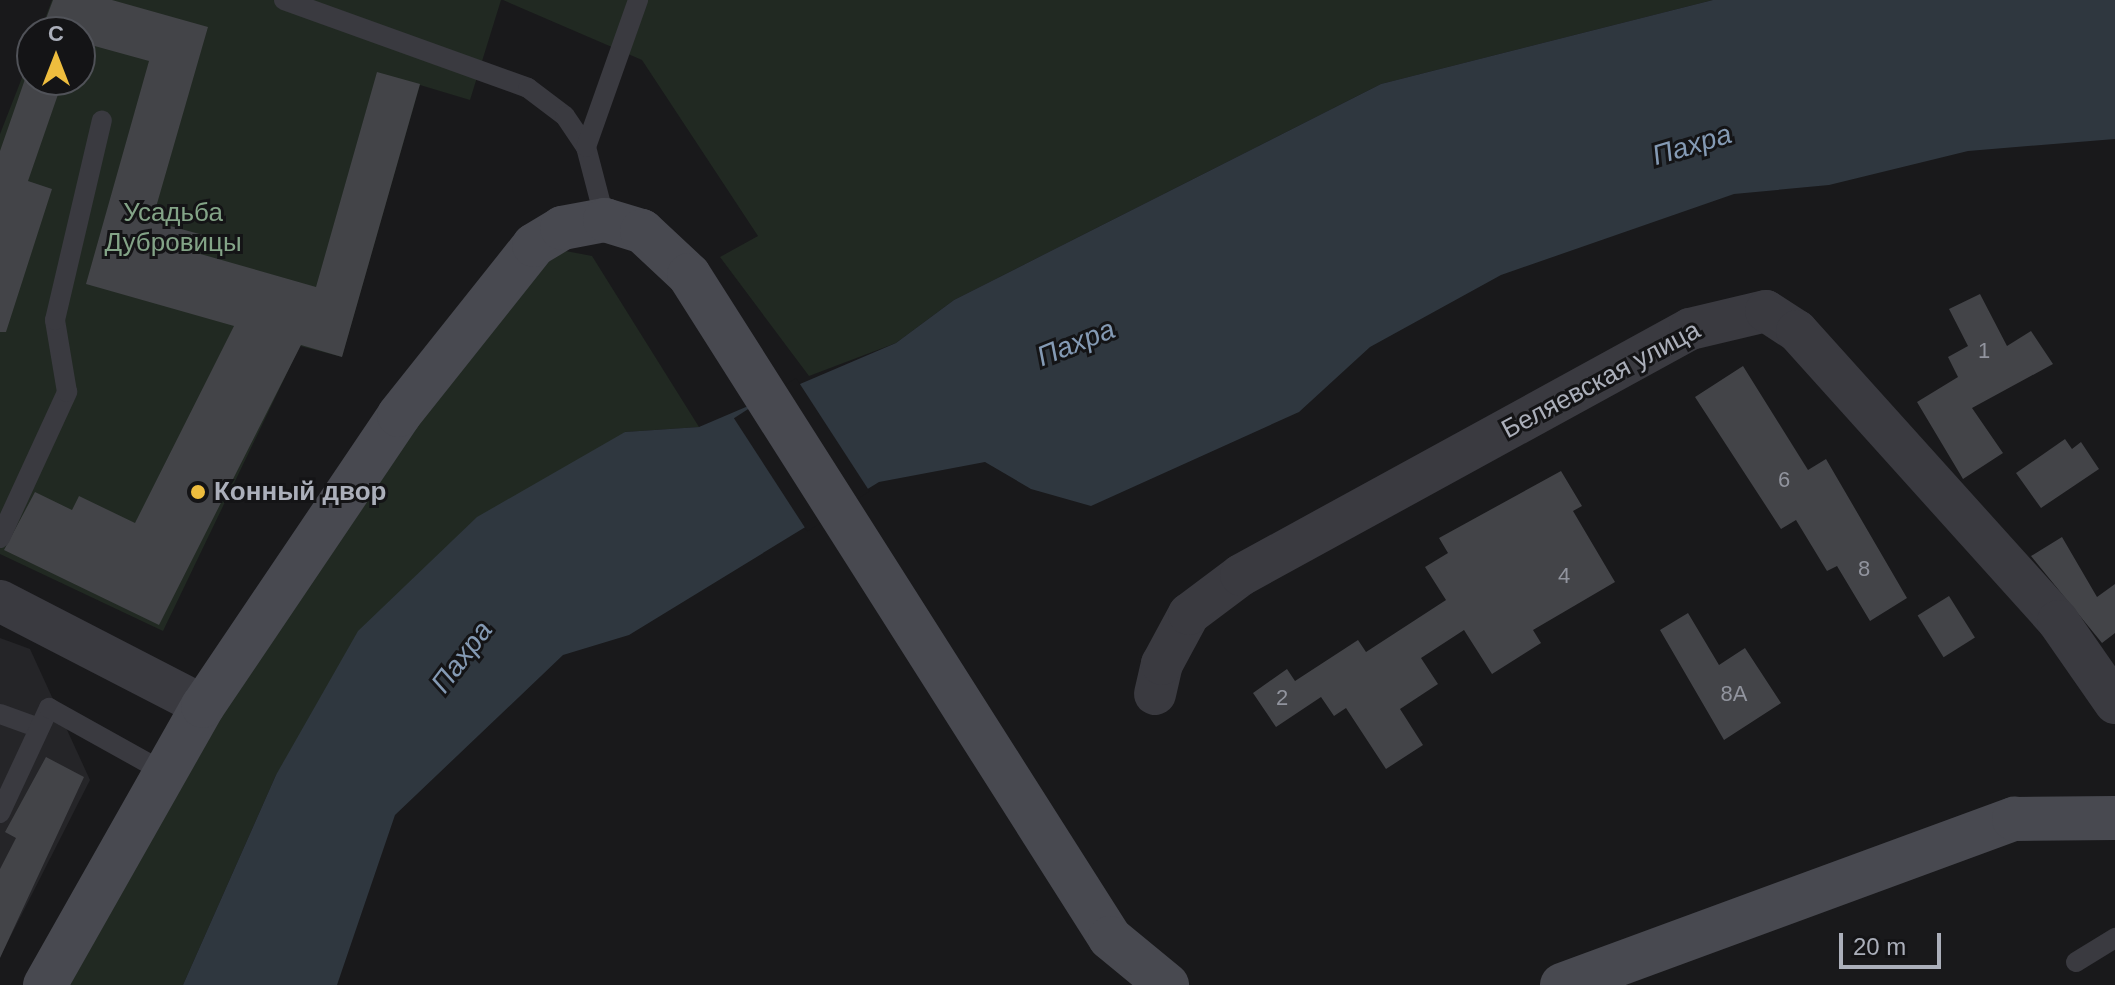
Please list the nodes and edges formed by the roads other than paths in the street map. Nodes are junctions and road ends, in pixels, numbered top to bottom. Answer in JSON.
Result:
{"nodes":[{"id":1,"x":284,"y":0,"type":"edge"},
{"id":2,"x":638,"y":0,"type":"edge"},
{"id":3,"x":102,"y":120,"type":"dead end"},
{"id":4,"x":586,"y":147,"type":"junction"},
{"id":5,"x":605,"y":220,"type":"junction"},
{"id":6,"x":0,"y":538,"type":"edge"},
{"id":7,"x":0,"y":601,"type":"edge"},
{"id":8,"x":1155,"y":694,"type":"dead end"},
{"id":9,"x":2115,"y":703,"type":"edge"},
{"id":10,"x":203,"y":706,"type":"junction"},
{"id":11,"x":0,"y":714,"type":"edge"},
{"id":12,"x":39,"y":728,"type":"junction"},
{"id":13,"x":164,"y":772,"type":"junction"},
{"id":14,"x":0,"y":813,"type":"edge"},
{"id":15,"x":2115,"y":818,"type":"edge"},
{"id":16,"x":2115,"y":938,"type":"edge"},
{"id":17,"x":2076,"y":962,"type":"dead end"},
{"id":18,"x":45,"y":985,"type":"edge"},
{"id":19,"x":1167,"y":985,"type":"edge"},
{"id":20,"x":1562,"y":985,"type":"edge"}],
"edges":[{"from":1,"to":4,"type":"lane"},
{"from":2,"to":4,"type":"lane"},
{"from":3,"to":6,"type":"lane"},
{"from":4,"to":5,"type":"lane"},
{"from":5,"to":10,"type":"main road"},
{"from":5,"to":19,"type":"main road"},
{"from":7,"to":10,"type":"street"},
{"from":8,"to":9,"type":"street","name":"Беляевская улица"},
{"from":10,"to":13,"type":"main road"},
{"from":11,"to":12,"type":"lane"},
{"from":12,"to":13,"type":"lane"},
{"from":12,"to":14,"type":"lane"},
{"from":13,"to":18,"type":"main road"},
{"from":15,"to":20,"type":"main road"},
{"from":16,"to":17,"type":"lane"}]}
